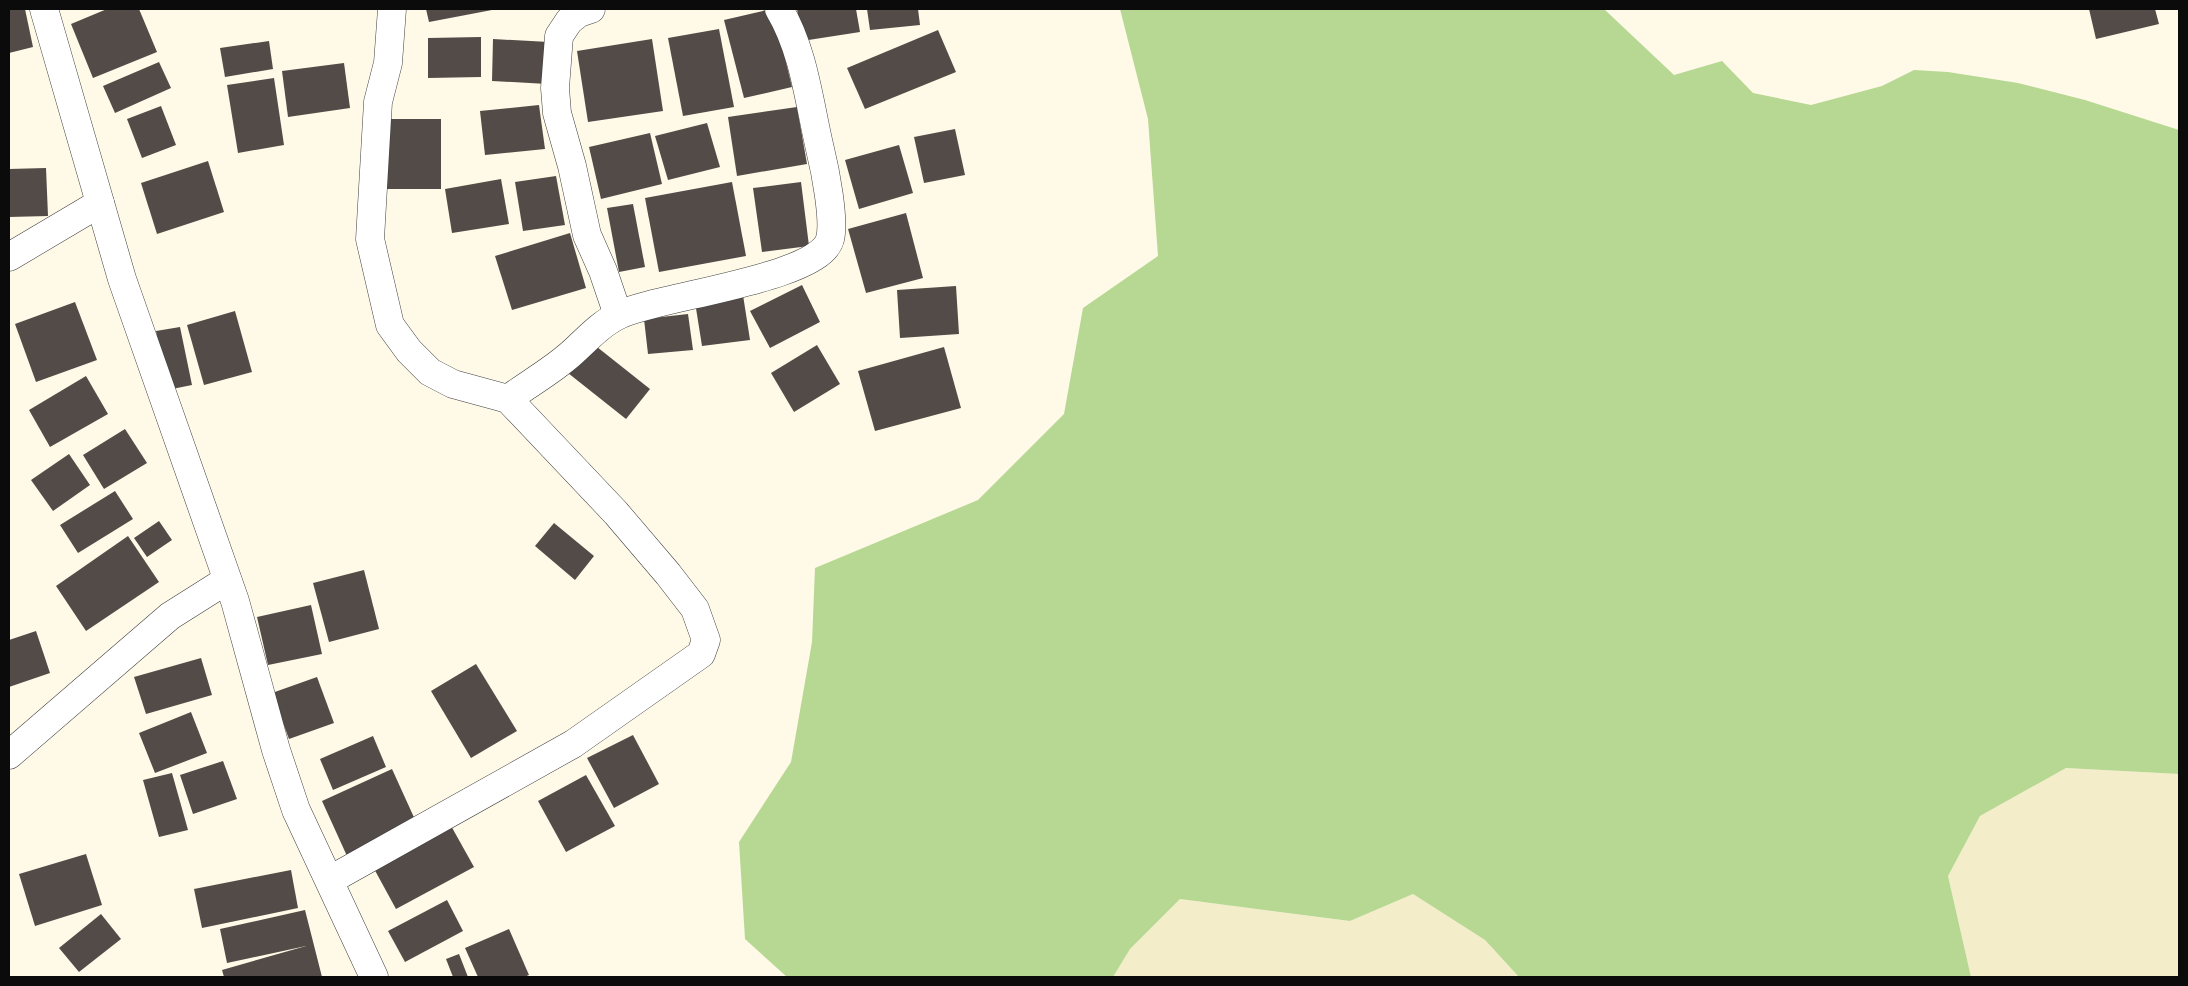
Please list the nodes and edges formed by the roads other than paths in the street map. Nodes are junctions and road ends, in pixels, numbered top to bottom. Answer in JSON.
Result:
{"nodes":[{"id":1,"x":44,"y":9,"type":"edge"},
{"id":2,"x":392,"y":9,"type":"edge"},
{"id":3,"x":591,"y":9,"type":"edge"},
{"id":4,"x":779,"y":9,"type":"edge"},
{"id":5,"x":100,"y":203,"type":"junction"},
{"id":6,"x":9,"y":257,"type":"edge"},
{"id":7,"x":618,"y":315,"type":"junction"},
{"id":8,"x":508,"y":399,"type":"junction"},
{"id":9,"x":227,"y":580,"type":"junction"},
{"id":10,"x":9,"y":755,"type":"edge"},
{"id":11,"x":330,"y":880,"type":"junction"},
{"id":12,"x":374,"y":977,"type":"edge"}],
"edges":[{"from":1,"to":5,"type":"street"},
{"from":2,"to":8,"type":"street"},
{"from":3,"to":7,"type":"street"},
{"from":4,"to":7,"type":"street"},
{"from":5,"to":6,"type":"street"},
{"from":5,"to":9,"type":"street"},
{"from":7,"to":8,"type":"street"},
{"from":8,"to":11,"type":"street"},
{"from":9,"to":10,"type":"street"},
{"from":9,"to":11,"type":"street"},
{"from":11,"to":12,"type":"street"}]}
